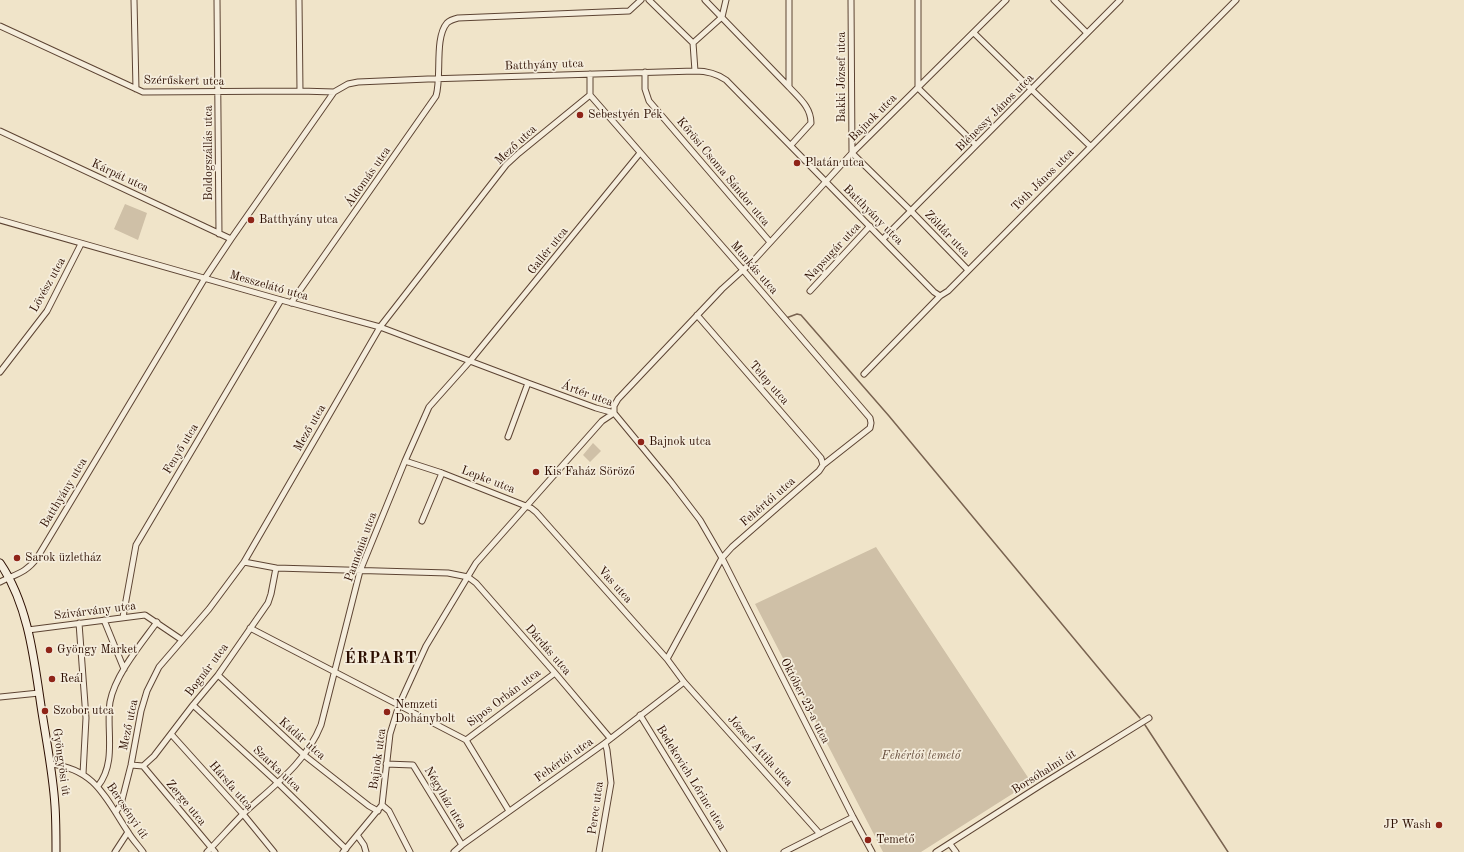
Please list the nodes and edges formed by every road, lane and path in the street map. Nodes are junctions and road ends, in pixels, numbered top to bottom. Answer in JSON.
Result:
{"nodes":[{"id":1,"x":134,"y":0,"type":"edge"},
{"id":2,"x":217,"y":0,"type":"edge"},
{"id":3,"x":299,"y":0,"type":"edge"},
{"id":4,"x":641,"y":0,"type":"edge"},
{"id":5,"x":649,"y":0,"type":"edge"},
{"id":6,"x":705,"y":0,"type":"edge"},
{"id":7,"x":726,"y":0,"type":"edge"},
{"id":8,"x":789,"y":0,"type":"edge"},
{"id":9,"x":852,"y":0,"type":"edge"},
{"id":10,"x":918,"y":0,"type":"edge"},
{"id":11,"x":1006,"y":0,"type":"edge"},
{"id":12,"x":1054,"y":0,"type":"edge"},
{"id":13,"x":1120,"y":0,"type":"edge"},
{"id":14,"x":1236,"y":0,"type":"edge"},
{"id":15,"x":722,"y":17,"type":"junction"},
{"id":16,"x":0,"y":26,"type":"edge"},
{"id":17,"x":974,"y":32,"type":"junction"},
{"id":18,"x":1087,"y":33,"type":"junction"},
{"id":19,"x":693,"y":43,"type":"junction"},
{"id":20,"x":695,"y":71,"type":"junction"},
{"id":21,"x":645,"y":72,"type":"junction"},
{"id":22,"x":590,"y":74,"type":"junction"},
{"id":23,"x":439,"y":79,"type":"junction"},
{"id":24,"x":789,"y":87,"type":"junction"},
{"id":25,"x":918,"y":88,"type":"junction"},
{"id":26,"x":136,"y":89,"type":"junction"},
{"id":27,"x":1032,"y":90,"type":"junction"},
{"id":28,"x":300,"y":91,"type":"junction"},
{"id":29,"x":219,"y":92,"type":"junction"},
{"id":30,"x":334,"y":92,"type":"junction"},
{"id":31,"x":590,"y":95,"type":"junction"},
{"id":32,"x":0,"y":131,"type":"edge"},
{"id":33,"x":791,"y":145,"type":"junction"},
{"id":34,"x":976,"y":145,"type":"junction"},
{"id":35,"x":1090,"y":146,"type":"junction"},
{"id":36,"x":640,"y":153,"type":"junction"},
{"id":37,"x":852,"y":153,"type":"junction"},
{"id":38,"x":826,"y":182,"type":"junction"},
{"id":39,"x":912,"y":212,"type":"junction"},
{"id":40,"x":0,"y":220,"type":"edge"},
{"id":41,"x":870,"y":226,"type":"junction"},
{"id":42,"x":219,"y":234,"type":"junction"},
{"id":43,"x":231,"y":239,"type":"junction"},
{"id":44,"x":884,"y":239,"type":"junction"},
{"id":45,"x":770,"y":242,"type":"junction"},
{"id":46,"x":81,"y":244,"type":"junction"},
{"id":47,"x":743,"y":270,"type":"junction"},
{"id":48,"x":968,"y":270,"type":"junction"},
{"id":49,"x":205,"y":278,"type":"junction"},
{"id":50,"x":810,"y":291,"type":"dead end"},
{"id":51,"x":940,"y":296,"type":"junction"},
{"id":52,"x":281,"y":300,"type":"junction"},
{"id":53,"x":291,"y":303,"type":"junction"},
{"id":54,"x":697,"y":315,"type":"junction"},
{"id":55,"x":380,"y":327,"type":"junction"},
{"id":56,"x":470,"y":361,"type":"junction"},
{"id":57,"x":0,"y":372,"type":"edge"},
{"id":58,"x":864,"y":374,"type":"dead end"},
{"id":59,"x":528,"y":383,"type":"junction"},
{"id":60,"x":614,"y":413,"type":"junction"},
{"id":61,"x":508,"y":437,"type":"dead end"},
{"id":62,"x":405,"y":461,"type":"junction"},
{"id":63,"x":823,"y":465,"type":"junction"},
{"id":64,"x":442,"y":473,"type":"junction"},
{"id":65,"x":526,"y":506,"type":"junction"},
{"id":66,"x":422,"y":521,"type":"dead end"},
{"id":67,"x":722,"y":558,"type":"junction"},
{"id":68,"x":244,"y":562,"type":"junction"},
{"id":69,"x":0,"y":564,"type":"edge"},
{"id":70,"x":276,"y":568,"type":"junction"},
{"id":71,"x":360,"y":571,"type":"junction"},
{"id":72,"x":10,"y":577,"type":"junction"},
{"id":73,"x":468,"y":577,"type":"junction"},
{"id":74,"x":0,"y":582,"type":"edge"},
{"id":75,"x":123,"y":617,"type":"junction"},
{"id":76,"x":104,"y":620,"type":"junction"},
{"id":77,"x":157,"y":622,"type":"junction"},
{"id":78,"x":80,"y":623,"type":"junction"},
{"id":79,"x":250,"y":628,"type":"junction"},
{"id":80,"x":28,"y":630,"type":"junction"},
{"id":81,"x":182,"y":640,"type":"junction"},
{"id":82,"x":667,"y":660,"type":"junction"},
{"id":83,"x":124,"y":669,"type":"junction"},
{"id":84,"x":335,"y":671,"type":"junction"},
{"id":85,"x":555,"y":673,"type":"junction"},
{"id":86,"x":218,"y":675,"type":"junction"},
{"id":87,"x":684,"y":682,"type":"junction"},
{"id":88,"x":40,"y":693,"type":"junction"},
{"id":89,"x":0,"y":697,"type":"edge"},
{"id":90,"x":193,"y":705,"type":"junction"},
{"id":91,"x":399,"y":705,"type":"junction"},
{"id":92,"x":640,"y":715,"type":"junction"},
{"id":93,"x":1149,"y":718,"type":"dead end"},
{"id":94,"x":171,"y":734,"type":"junction"},
{"id":95,"x":610,"y":738,"type":"junction"},
{"id":96,"x":466,"y":740,"type":"junction"},
{"id":97,"x":604,"y":743,"type":"junction"},
{"id":98,"x":304,"y":755,"type":"junction"},
{"id":99,"x":50,"y":764,"type":"junction"},
{"id":100,"x":386,"y":764,"type":"junction"},
{"id":101,"x":131,"y":765,"type":"junction"},
{"id":102,"x":142,"y":766,"type":"junction"},
{"id":103,"x":83,"y":774,"type":"junction"},
{"id":104,"x":278,"y":784,"type":"junction"},
{"id":105,"x":98,"y":786,"type":"junction"},
{"id":106,"x":382,"y":805,"type":"junction"},
{"id":107,"x":378,"y":810,"type":"junction"},
{"id":108,"x":509,"y":811,"type":"junction"},
{"id":109,"x":116,"y":812,"type":"junction"},
{"id":110,"x":243,"y":814,"type":"junction"},
{"id":111,"x":853,"y":817,"type":"junction"},
{"id":112,"x":128,"y":832,"type":"junction"},
{"id":113,"x":820,"y":834,"type":"junction"},
{"id":114,"x":357,"y":835,"type":"junction"},
{"id":115,"x":462,"y":844,"type":"junction"},
{"id":116,"x":950,"y":844,"type":"junction"},
{"id":117,"x":211,"y":851,"type":"edge"},
{"id":118,"x":345,"y":851,"type":"edge"},
{"id":119,"x":456,"y":851,"type":"edge"},
{"id":120,"x":56,"y":852,"type":"edge"},
{"id":121,"x":115,"y":852,"type":"edge"},
{"id":122,"x":143,"y":852,"type":"edge"},
{"id":123,"x":274,"y":852,"type":"edge"},
{"id":124,"x":366,"y":852,"type":"edge"},
{"id":125,"x":410,"y":852,"type":"edge"},
{"id":126,"x":599,"y":852,"type":"edge"},
{"id":127,"x":724,"y":852,"type":"edge"},
{"id":128,"x":784,"y":852,"type":"edge"},
{"id":129,"x":872,"y":852,"type":"edge"},
{"id":130,"x":936,"y":852,"type":"edge"},
{"id":131,"x":956,"y":852,"type":"edge"}],
"edges":[{"from":1,"to":26,"type":"street"},
{"from":2,"to":29,"type":"street","name":"Boldogszállás utca"},
{"from":3,"to":28,"type":"street"},
{"from":4,"to":23,"type":"street","name":"Áldomás utca"},
{"from":5,"to":19,"type":"street"},
{"from":6,"to":15,"type":"street"},
{"from":7,"to":15,"type":"street"},
{"from":8,"to":24,"type":"street"},
{"from":9,"to":37,"type":"street","name":"Bakki József utca"},
{"from":10,"to":25,"type":"street"},
{"from":11,"to":17,"type":"street","name":"Bajnok utca"},
{"from":12,"to":18,"type":"street"},
{"from":13,"to":18,"type":"street","name":"Blénessy János utca"},
{"from":14,"to":35,"type":"street","name":"Tóth János utca"},
{"from":15,"to":19,"type":"street"},
{"from":15,"to":24,"type":"street"},
{"from":16,"to":26,"type":"street","name":"Szérűskert utca"},
{"from":17,"to":25,"type":"street","name":"Bajnok utca"},
{"from":17,"to":27,"type":"street"},
{"from":18,"to":27,"type":"street","name":"Blénessy János utca"},
{"from":19,"to":20,"type":"street"},
{"from":20,"to":21,"type":"street","name":"Batthyány utca"},
{"from":20,"to":33,"type":"street","name":"Batthyány utca"},
{"from":21,"to":22,"type":"street","name":"Batthyány utca"},
{"from":21,"to":45,"type":"street","name":"Kőrösi Csoma Sándor utca"},
{"from":22,"to":23,"type":"street","name":"Batthyány utca"},
{"from":22,"to":31,"type":"street"},
{"from":23,"to":30,"type":"street","name":"Batthyány utca"},
{"from":23,"to":53,"type":"street","name":"Áldomás utca"},
{"from":24,"to":33,"type":"street"},
{"from":25,"to":34,"type":"street"},
{"from":25,"to":37,"type":"street","name":"Bajnok utca"},
{"from":26,"to":29,"type":"street","name":"Szérűskert utca"},
{"from":27,"to":34,"type":"street","name":"Blénessy János utca"},
{"from":27,"to":35,"type":"street"},
{"from":28,"to":29,"type":"street","name":"Szérűskert utca"},
{"from":28,"to":30,"type":"street","name":"Szérűskert utca"},
{"from":29,"to":42,"type":"street","name":"Boldogszállás utca"},
{"from":30,"to":43,"type":"street","name":"Batthyány utca"},
{"from":31,"to":36,"type":"street","name":"Munkás utca"},
{"from":31,"to":55,"type":"street","name":"Mező utca"},
{"from":32,"to":42,"type":"street","name":"Kárpát utca"},
{"from":33,"to":38,"type":"street","name":"Batthyány utca"},
{"from":34,"to":39,"type":"street","name":"Blénessy János utca"},
{"from":35,"to":48,"type":"street","name":"Tóth János utca"},
{"from":36,"to":47,"type":"street","name":"Munkás utca"},
{"from":36,"to":56,"type":"street","name":"Gallér utca"},
{"from":37,"to":38,"type":"street","name":"Bajnok utca"},
{"from":37,"to":39,"type":"street","name":"Zöldár utca"},
{"from":38,"to":41,"type":"street","name":"Batthyány utca"},
{"from":38,"to":45,"type":"street","name":"Bajnok utca"},
{"from":39,"to":44,"type":"street","name":"Blénessy János utca"},
{"from":39,"to":48,"type":"street","name":"Zöldár utca"},
{"from":40,"to":46,"type":"street","name":"Messzelátó utca"},
{"from":41,"to":44,"type":"street","name":"Batthyány utca"},
{"from":41,"to":50,"type":"street","name":"Napsugár utca"},
{"from":42,"to":43,"type":"street","name":"Kárpát utca"},
{"from":43,"to":49,"type":"street","name":"Batthyány utca"},
{"from":44,"to":51,"type":"street","name":"Batthyány utca"},
{"from":45,"to":47,"type":"street","name":"Bajnok utca"},
{"from":46,"to":49,"type":"street","name":"Messzelátó utca"},
{"from":46,"to":57,"type":"street","name":"Lövész utca"},
{"from":47,"to":54,"type":"street","name":"Bajnok utca"},
{"from":47,"to":63,"type":"street","name":"Munkás utca"},
{"from":48,"to":51,"type":"street","name":"Tóth János utca"},
{"from":49,"to":52,"type":"street","name":"Messzelátó utca"},
{"from":49,"to":72,"type":"street","name":"Batthyány utca"},
{"from":51,"to":58,"type":"street","name":"Tóth János utca"},
{"from":52,"to":53,"type":"street","name":"Messzelátó utca"},
{"from":52,"to":75,"type":"street","name":"Fenyő utca"},
{"from":53,"to":55,"type":"street","name":"Messzelátó utca"},
{"from":54,"to":60,"type":"street","name":"Bajnok utca"},
{"from":54,"to":63,"type":"street","name":"Telep utca"},
{"from":55,"to":56,"type":"street","name":"Messzelátó utca"},
{"from":55,"to":68,"type":"street","name":"Mező utca"},
{"from":56,"to":59,"type":"street","name":"Messzelátó utca"},
{"from":56,"to":62,"type":"street","name":"Pannónia utca"},
{"from":59,"to":60,"type":"street","name":"Ártér utca"},
{"from":59,"to":61,"type":"street"},
{"from":60,"to":65,"type":"street","name":"Bajnok utca"},
{"from":60,"to":67,"type":"street","name":"Ártér utca"},
{"from":62,"to":64,"type":"street","name":"Lepke utca"},
{"from":62,"to":71,"type":"street","name":"Pannónia utca"},
{"from":63,"to":67,"type":"street","name":"Fehértói utca"},
{"from":64,"to":65,"type":"street","name":"Lepke utca"},
{"from":64,"to":66,"type":"street","name":"Lepke utca"},
{"from":65,"to":73,"type":"street","name":"Bajnok utca"},
{"from":65,"to":82,"type":"street","name":"Vas utca"},
{"from":67,"to":82,"type":"street","name":"Fehértói utca"},
{"from":67,"to":111,"type":"street","name":"Október 23-a utca"},
{"from":68,"to":70,"type":"street"},
{"from":68,"to":81,"type":"street","name":"Mező utca"},
{"from":69,"to":72,"type":"street","name":"Gyöngyösi út"},
{"from":70,"to":71,"type":"street"},
{"from":70,"to":79,"type":"street","name":"Bognár utca"},
{"from":71,"to":73,"type":"street"},
{"from":71,"to":84,"type":"street","name":"Pannónia utca"},
{"from":72,"to":74,"type":"street","name":"Batthyány utca"},
{"from":72,"to":80,"type":"street","name":"Gyöngyösi út"},
{"from":73,"to":85,"type":"street","name":"Dárdás utca"},
{"from":73,"to":91,"type":"street","name":"Bajnok utca"},
{"from":75,"to":76,"type":"street","name":"Szivárvány utca"},
{"from":75,"to":77,"type":"street","name":"Szivárvány utca"},
{"from":76,"to":78,"type":"street","name":"Szivárvány utca"},
{"from":76,"to":83,"type":"street"},
{"from":77,"to":81,"type":"street","name":"Szivárvány utca"},
{"from":77,"to":83,"type":"street"},
{"from":78,"to":80,"type":"street","name":"Szivárvány utca"},
{"from":78,"to":103,"type":"street"},
{"from":79,"to":84,"type":"street"},
{"from":79,"to":86,"type":"street","name":"Bognár utca"},
{"from":80,"to":88,"type":"street","name":"Gyöngyösi út"},
{"from":81,"to":101,"type":"street","name":"Mező utca"},
{"from":82,"to":87,"type":"street","name":"Vas utca"},
{"from":83,"to":105,"type":"street"},
{"from":84,"to":91,"type":"street"},
{"from":84,"to":98,"type":"street","name":"Pannónia utca"},
{"from":85,"to":95,"type":"street","name":"Dárdás utca"},
{"from":85,"to":96,"type":"street","name":"Sipos Orbán utca"},
{"from":86,"to":90,"type":"street","name":"Bognár utca"},
{"from":86,"to":98,"type":"street","name":"Kádár utca"},
{"from":87,"to":92,"type":"street","name":"Fehértói utca"},
{"from":87,"to":113,"type":"street","name":"József Attila utca"},
{"from":88,"to":89,"type":"street"},
{"from":88,"to":99,"type":"street","name":"Gyöngyösi út"},
{"from":90,"to":94,"type":"street","name":"Bognár utca"},
{"from":90,"to":104,"type":"street","name":"Szarka utca"},
{"from":91,"to":96,"type":"street"},
{"from":91,"to":100,"type":"street","name":"Bajnok utca"},
{"from":92,"to":95,"type":"street","name":"Fehértói utca"},
{"from":92,"to":127,"type":"street","name":"Bedekovich Lőrinc utca"},
{"from":93,"to":116,"type":"street","name":"Borsóhalmi út"},
{"from":94,"to":102,"type":"street","name":"Bognár utca"},
{"from":94,"to":110,"type":"street","name":"Hársfa utca"},
{"from":95,"to":97,"type":"street","name":"Fehértói utca"},
{"from":96,"to":108,"type":"street"},
{"from":97,"to":108,"type":"street","name":"Fehértói utca"},
{"from":97,"to":126,"type":"street","name":"Perec utca"},
{"from":98,"to":104,"type":"street","name":"Pannónia utca"},
{"from":98,"to":107,"type":"street","name":"Kádár utca"},
{"from":99,"to":103,"type":"street","name":"Bercsényi út"},
{"from":99,"to":120,"type":"street","name":"Gyöngyösi út"},
{"from":100,"to":106,"type":"street","name":"Bajnok utca"},
{"from":100,"to":115,"type":"street","name":"Négyház utca"},
{"from":101,"to":102,"type":"street"},
{"from":101,"to":109,"type":"street","name":"Mező utca"},
{"from":102,"to":117,"type":"street","name":"Zerge utca"},
{"from":103,"to":105,"type":"street","name":"Bercsényi út"},
{"from":104,"to":110,"type":"street","name":"Pannónia utca"},
{"from":104,"to":118,"type":"street","name":"Szarka utca"},
{"from":105,"to":109,"type":"street","name":"Bercsényi út"},
{"from":106,"to":107,"type":"street","name":"Bajnok utca"},
{"from":106,"to":125,"type":"street"},
{"from":107,"to":114,"type":"street","name":"Bajnok utca"},
{"from":108,"to":115,"type":"street","name":"Fehértói utca"},
{"from":109,"to":112,"type":"street","name":"Bercsényi út"},
{"from":110,"to":117,"type":"street","name":"Pannónia utca"},
{"from":110,"to":123,"type":"street","name":"Hársfa utca"},
{"from":111,"to":113,"type":"street"},
{"from":111,"to":129,"type":"street","name":"Október 23-a utca"},
{"from":112,"to":121,"type":"street"},
{"from":112,"to":122,"type":"street","name":"Bercsényi út"},
{"from":113,"to":128,"type":"street"},
{"from":114,"to":118,"type":"street","name":"Bajnok utca"},
{"from":114,"to":124,"type":"street"},
{"from":115,"to":119,"type":"street","name":"Fehértói utca"},
{"from":116,"to":130,"type":"street","name":"Borsóhalmi út"},
{"from":116,"to":131,"type":"street"}]}
